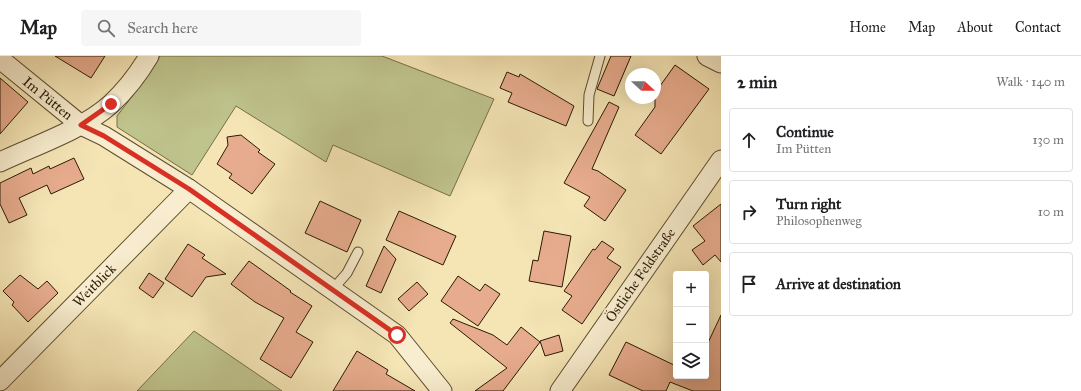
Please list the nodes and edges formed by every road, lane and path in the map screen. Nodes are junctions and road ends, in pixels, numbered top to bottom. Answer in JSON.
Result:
{"nodes":[{"id":1,"x":149,"y":56,"type":"edge"},
{"id":2,"x":600,"y":56,"type":"edge"},
{"id":3,"x":707,"y":56,"type":"edge"},
{"id":4,"x":0,"y":59,"type":"edge"},
{"id":5,"x":721,"y":63,"type":"edge"},
{"id":6,"x":588,"y":121,"type":"dead end"},
{"id":7,"x":81,"y":125,"type":"junction"},
{"id":8,"x":721,"y":160,"type":"edge"},
{"id":9,"x":0,"y":162,"type":"edge"},
{"id":10,"x":189,"y":189,"type":"junction"},
{"id":11,"x":358,"y":252,"type":"dead end"},
{"id":12,"x":333,"y":289,"type":"junction"},
{"id":13,"x":0,"y":381,"type":"edge"},
{"id":14,"x":442,"y":391,"type":"edge"},
{"id":15,"x":560,"y":391,"type":"edge"}],
"edges":[{"from":1,"to":7,"type":"street"},
{"from":2,"to":6,"type":"lane"},
{"from":3,"to":5,"type":"street"},
{"from":4,"to":7,"type":"street","name":"Im Pütten"},
{"from":7,"to":9,"type":"street"},
{"from":7,"to":10,"type":"street","name":"Im Pütten"},
{"from":8,"to":15,"type":"street","name":"Östliche Feldstraße"},
{"from":10,"to":12,"type":"street","name":"Im Pütten"},
{"from":10,"to":13,"type":"street","name":"Weitblick"},
{"from":11,"to":12,"type":"lane"},
{"from":12,"to":14,"type":"street","name":"Im Pütten"}]}
